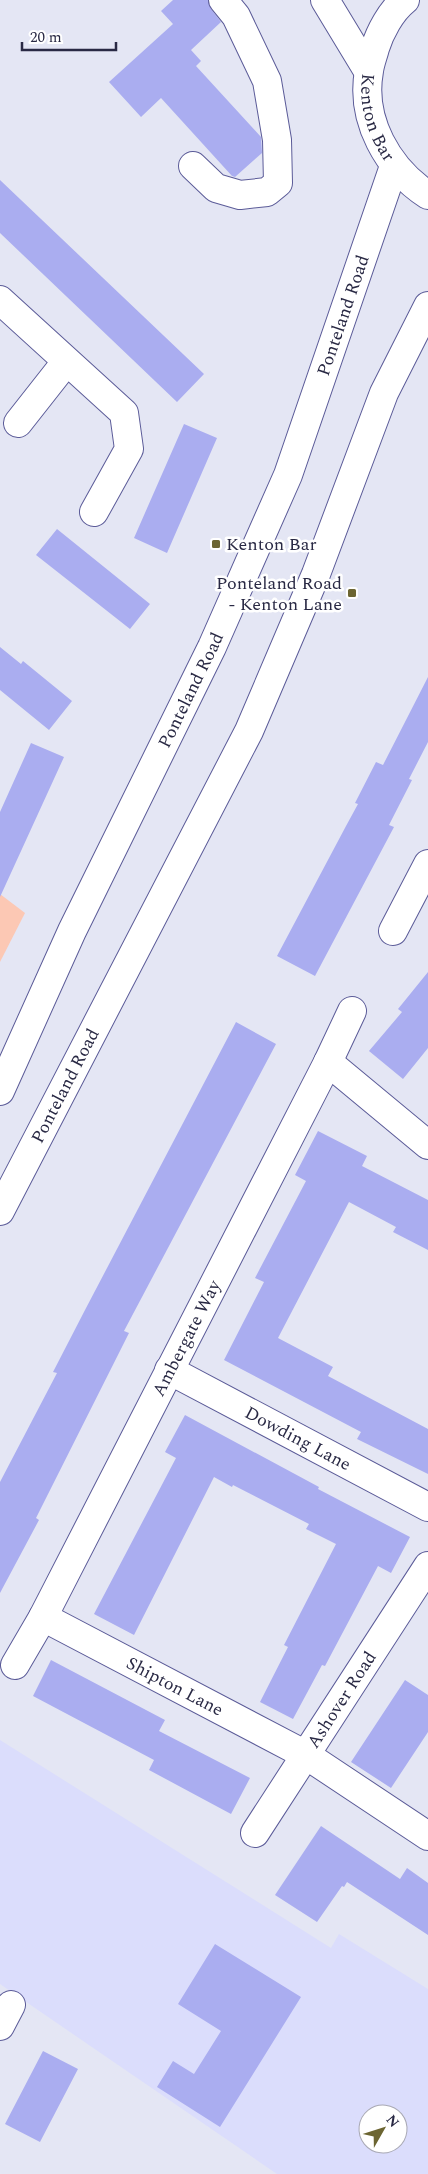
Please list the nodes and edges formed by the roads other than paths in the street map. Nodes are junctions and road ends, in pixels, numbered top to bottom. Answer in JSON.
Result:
{"nodes":[{"id":1,"x":223,"y":0,"type":"edge"},
{"id":2,"x":325,"y":0,"type":"edge"},
{"id":3,"x":405,"y":0,"type":"edge"},
{"id":4,"x":368,"y":71,"type":"junction"},
{"id":5,"x":193,"y":166,"type":"dead end"},
{"id":6,"x":394,"y":166,"type":"junction"},
{"id":7,"x":428,"y":195,"type":"edge"},
{"id":8,"x":0,"y":300,"type":"edge"},
{"id":9,"x":428,"y":306,"type":"edge"},
{"id":10,"x":66,"y":362,"type":"junction"},
{"id":11,"x":18,"y":423,"type":"dead end"},
{"id":12,"x":94,"y":512,"type":"dead end"},
{"id":13,"x":428,"y":864,"type":"edge"},
{"id":14,"x":393,"y":931,"type":"dead end"},
{"id":15,"x":352,"y":1011,"type":"dead end"},
{"id":16,"x":328,"y":1062,"type":"junction"},
{"id":17,"x":0,"y":1091,"type":"edge"},
{"id":18,"x":428,"y":1145,"type":"edge"},
{"id":19,"x":0,"y":1211,"type":"edge"},
{"id":20,"x":169,"y":1370,"type":"junction"},
{"id":21,"x":428,"y":1507,"type":"edge"},
{"id":22,"x":428,"y":1566,"type":"edge"},
{"id":23,"x":43,"y":1617,"type":"junction"},
{"id":24,"x":15,"y":1665,"type":"dead end"},
{"id":25,"x":306,"y":1755,"type":"junction"},
{"id":26,"x":255,"y":1833,"type":"dead end"},
{"id":27,"x":428,"y":1836,"type":"edge"}],
"edges":[{"from":1,"to":5,"type":"main road"},
{"from":2,"to":4,"type":"main road"},
{"from":3,"to":4,"type":"main road","name":"Kenton Bar"},
{"from":4,"to":6,"type":"main road","name":"Kenton Bar"},
{"from":6,"to":7,"type":"main road","name":"Kenton Bar"},
{"from":6,"to":17,"type":"main road","name":"Ponteland Road"},
{"from":8,"to":10,"type":"main road"},
{"from":9,"to":19,"type":"main road","name":"Ponteland Road"},
{"from":10,"to":11,"type":"main road"},
{"from":10,"to":12,"type":"main road"},
{"from":13,"to":14,"type":"main road"},
{"from":15,"to":16,"type":"main road","name":"Ambergate Way"},
{"from":16,"to":18,"type":"main road"},
{"from":16,"to":20,"type":"main road","name":"Ambergate Way"},
{"from":20,"to":21,"type":"main road","name":"Dowding Lane"},
{"from":20,"to":23,"type":"main road","name":"Ambergate Way"},
{"from":22,"to":25,"type":"main road","name":"Ashover Road"},
{"from":23,"to":24,"type":"main road","name":"Ambergate Way"},
{"from":23,"to":25,"type":"main road","name":"Shipton Lane"},
{"from":25,"to":26,"type":"main road","name":"Ashover Road"},
{"from":25,"to":27,"type":"main road","name":"Shipton Lane"}]}
